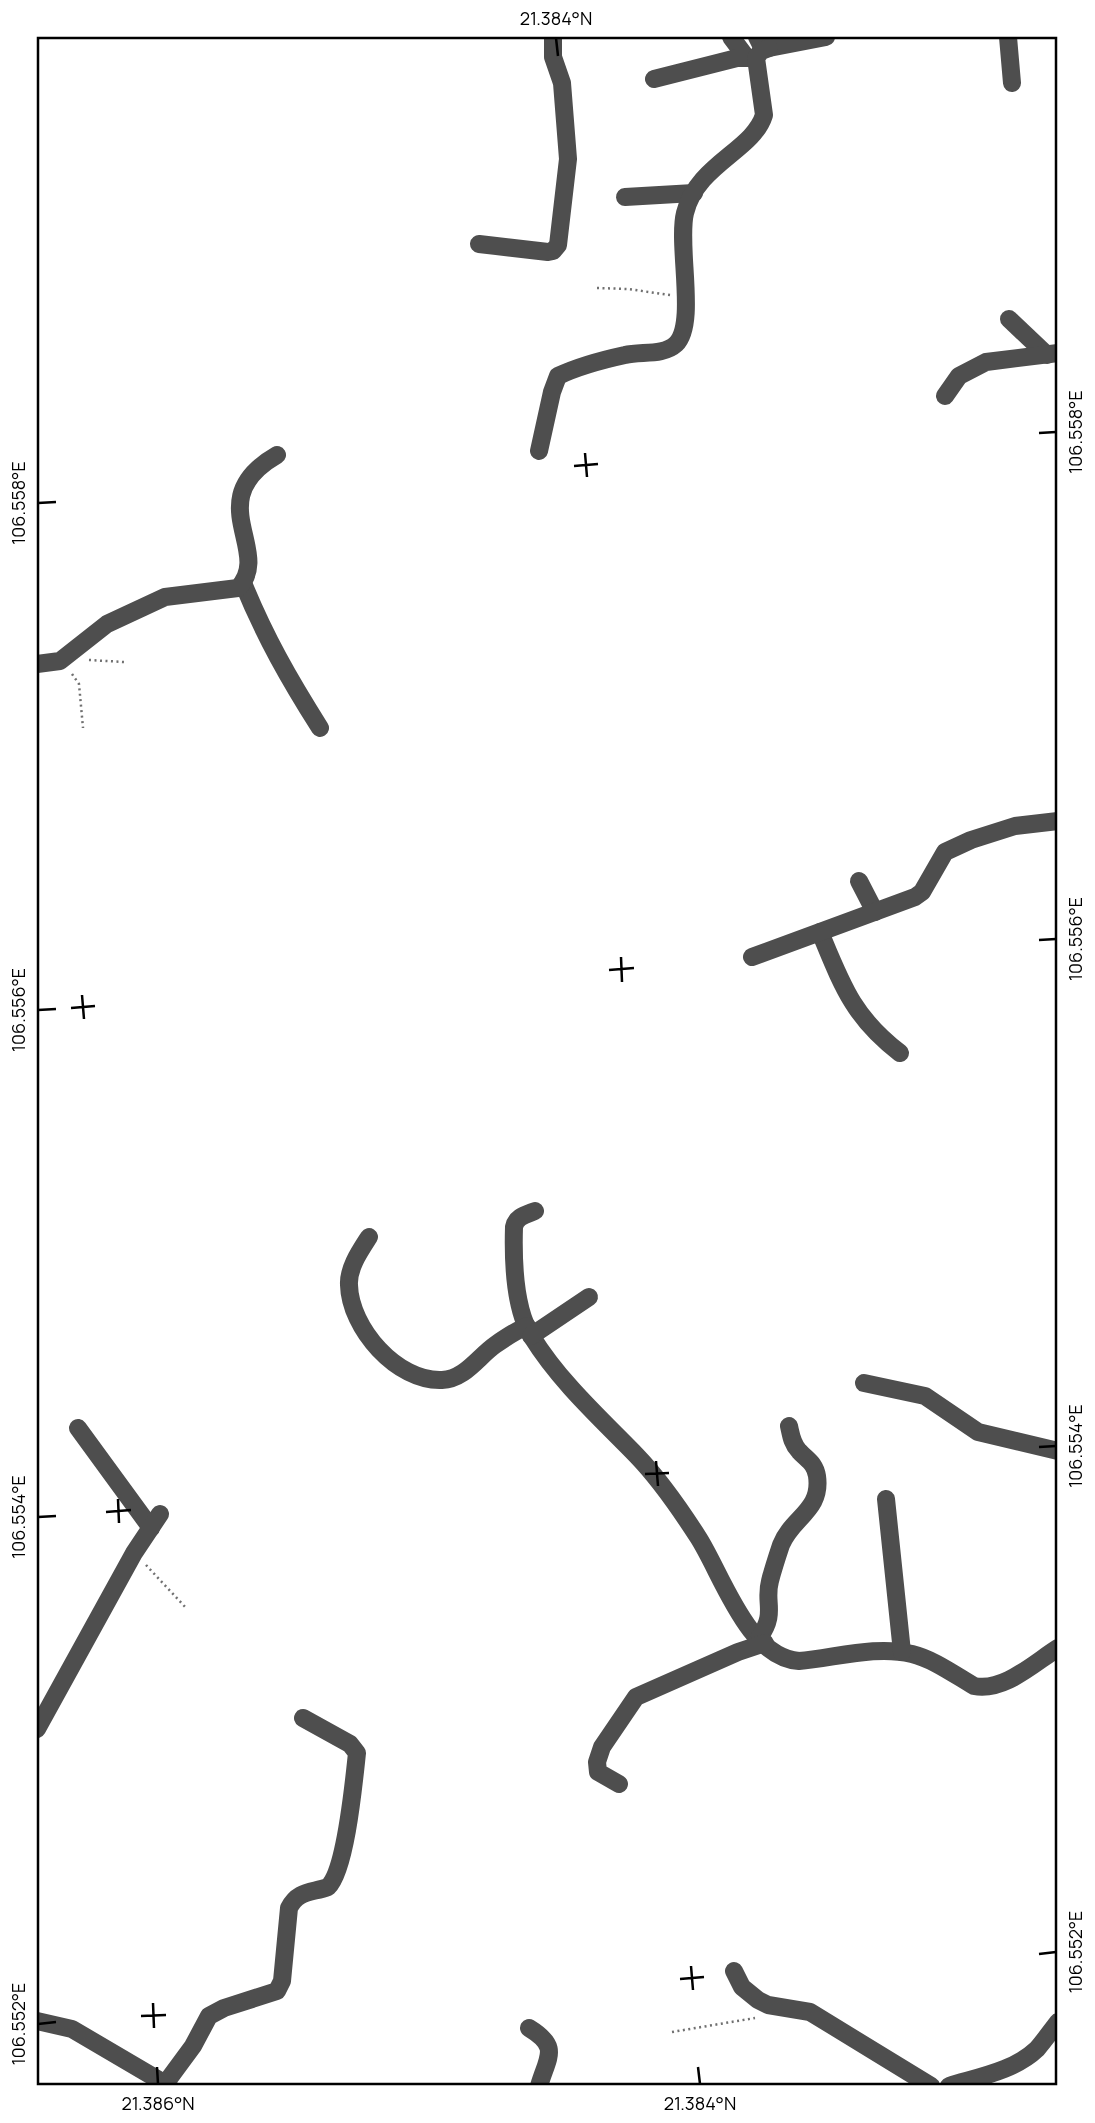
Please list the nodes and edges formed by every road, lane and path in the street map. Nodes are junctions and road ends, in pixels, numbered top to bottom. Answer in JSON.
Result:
{"nodes":[{"id":1,"x":553,"y":37,"type":"edge"},
{"id":2,"x":731,"y":37,"type":"edge"},
{"id":3,"x":826,"y":37,"type":"edge"},
{"id":4,"x":1008,"y":37,"type":"edge"},
{"id":5,"x":757,"y":50,"type":"edge"},
{"id":6,"x":654,"y":79,"type":"dead end"},
{"id":7,"x":1012,"y":83,"type":"dead end"},
{"id":8,"x":694,"y":193,"type":"junction"},
{"id":9,"x":625,"y":197,"type":"dead end"},
{"id":10,"x":479,"y":244,"type":"dead end"},
{"id":11,"x":597,"y":288,"type":"dead end"},
{"id":12,"x":686,"y":297,"type":"junction"},
{"id":13,"x":1009,"y":319,"type":"dead end"},
{"id":14,"x":1053,"y":354,"type":"edge"},
{"id":15,"x":945,"y":396,"type":"dead end"},
{"id":16,"x":539,"y":451,"type":"dead end"},
{"id":17,"x":277,"y":455,"type":"dead end"},
{"id":18,"x":243,"y":583,"type":"junction"},
{"id":19,"x":52,"y":661,"type":"edge"},
{"id":20,"x":124,"y":662,"type":"dead end"},
{"id":21,"x":83,"y":728,"type":"dead end"},
{"id":22,"x":320,"y":728,"type":"dead end"},
{"id":23,"x":1058,"y":821,"type":"edge"},
{"id":24,"x":859,"y":881,"type":"dead end"},
{"id":25,"x":875,"y":912,"type":"junction"},
{"id":26,"x":820,"y":932,"type":"junction"},
{"id":27,"x":752,"y":957,"type":"dead end"},
{"id":28,"x":900,"y":1053,"type":"dead end"},
{"id":29,"x":535,"y":1210,"type":"dead end"},
{"id":30,"x":369,"y":1237,"type":"dead end"},
{"id":31,"x":589,"y":1297,"type":"dead end"},
{"id":32,"x":529,"y":1331,"type":"junction"},
{"id":33,"x":864,"y":1383,"type":"dead end"},
{"id":34,"x":789,"y":1426,"type":"dead end"},
{"id":35,"x":78,"y":1428,"type":"dead end"},
{"id":36,"x":1058,"y":1451,"type":"edge"},
{"id":37,"x":886,"y":1499,"type":"dead end"},
{"id":38,"x":134,"y":1553,"type":"junction"},
{"id":39,"x":187,"y":1609,"type":"dead end"},
{"id":40,"x":762,"y":1641,"type":"junction"},
{"id":41,"x":1058,"y":1648,"type":"edge"},
{"id":42,"x":902,"y":1652,"type":"junction"},
{"id":43,"x":303,"y":1718,"type":"dead end"},
{"id":44,"x":37,"y":1729,"type":"edge"},
{"id":45,"x":619,"y":1784,"type":"dead end"},
{"id":46,"x":734,"y":1971,"type":"dead end"},
{"id":47,"x":783,"y":2008,"type":"junction"},
{"id":48,"x":37,"y":2021,"type":"edge"},
{"id":49,"x":1058,"y":2022,"type":"edge"},
{"id":50,"x":529,"y":2028,"type":"dead end"},
{"id":51,"x":672,"y":2032,"type":"dead end"},
{"id":52,"x":167,"y":2085,"type":"edge"},
{"id":53,"x":539,"y":2086,"type":"edge"},
{"id":54,"x":931,"y":2086,"type":"edge"},
{"id":55,"x":948,"y":2086,"type":"edge"}],
"edges":[{"from":1,"to":10,"type":"street"},
{"from":2,"to":5,"type":"street"},
{"from":3,"to":5,"type":"street"},
{"from":4,"to":7,"type":"street"},
{"from":5,"to":6,"type":"street"},
{"from":5,"to":8,"type":"street"},
{"from":8,"to":9,"type":"street"},
{"from":8,"to":12,"type":"street"},
{"from":11,"to":12,"type":"path"},
{"from":12,"to":16,"type":"street"},
{"from":13,"to":14,"type":"street"},
{"from":14,"to":15,"type":"street"},
{"from":17,"to":18,"type":"street"},
{"from":18,"to":19,"type":"street"},
{"from":18,"to":22,"type":"street"},
{"from":19,"to":20,"type":"path"},
{"from":19,"to":21,"type":"path"},
{"from":23,"to":25,"type":"street"},
{"from":24,"to":25,"type":"street"},
{"from":25,"to":26,"type":"street"},
{"from":26,"to":27,"type":"street"},
{"from":26,"to":28,"type":"street"},
{"from":29,"to":32,"type":"street"},
{"from":30,"to":32,"type":"street"},
{"from":31,"to":32,"type":"street"},
{"from":32,"to":40,"type":"street"},
{"from":33,"to":36,"type":"street"},
{"from":34,"to":40,"type":"street"},
{"from":35,"to":38,"type":"street"},
{"from":37,"to":42,"type":"street"},
{"from":38,"to":39,"type":"path"},
{"from":38,"to":44,"type":"street"},
{"from":40,"to":42,"type":"street"},
{"from":40,"to":45,"type":"street"},
{"from":41,"to":42,"type":"street"},
{"from":43,"to":52,"type":"street"},
{"from":46,"to":47,"type":"street"},
{"from":47,"to":51,"type":"path"},
{"from":47,"to":54,"type":"street"},
{"from":48,"to":52,"type":"street"},
{"from":49,"to":55,"type":"street"},
{"from":50,"to":53,"type":"street"}]}
